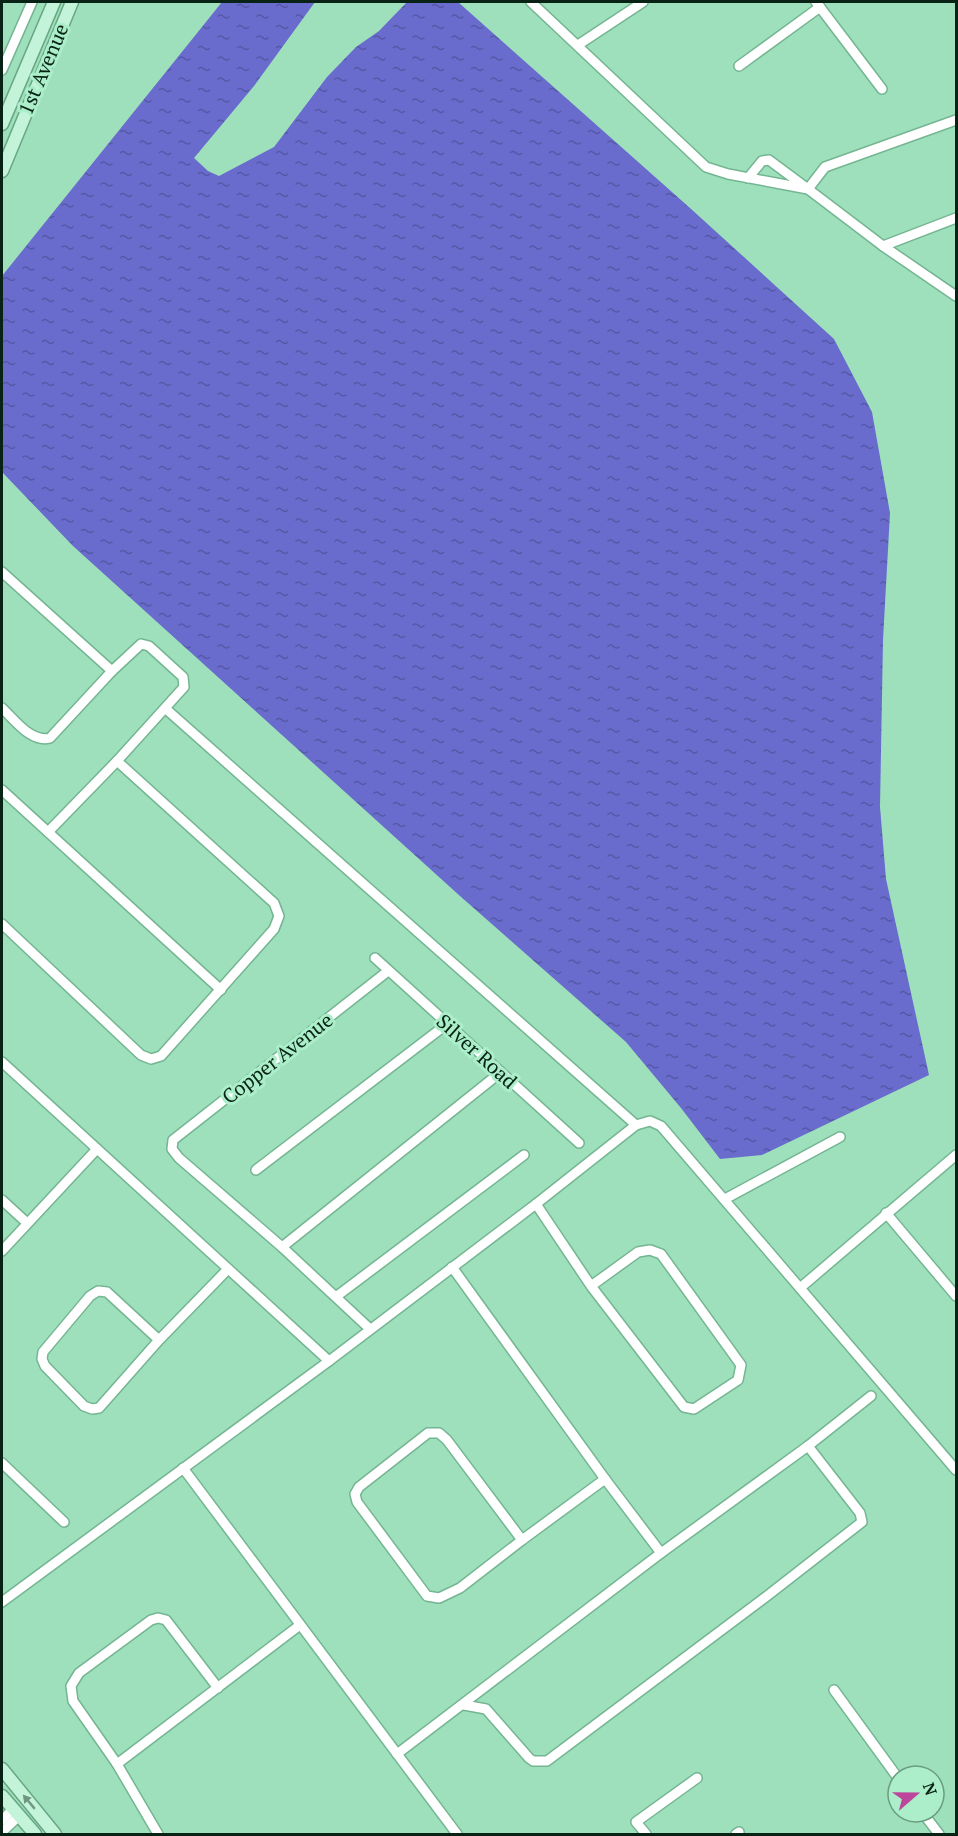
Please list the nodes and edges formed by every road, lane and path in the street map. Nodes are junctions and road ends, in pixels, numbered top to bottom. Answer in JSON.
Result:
{"nodes":[{"id":1,"x":32,"y":2,"type":"edge"},
{"id":2,"x":54,"y":2,"type":"edge"},
{"id":3,"x":72,"y":2,"type":"edge"},
{"id":4,"x":531,"y":2,"type":"edge"},
{"id":5,"x":644,"y":2,"type":"edge"},
{"id":6,"x":818,"y":4,"type":"edge"},
{"id":7,"x":578,"y":45,"type":"junction"},
{"id":8,"x":5,"y":53,"type":"edge"},
{"id":9,"x":739,"y":66,"type":"dead end"},
{"id":10,"x":2,"y":70,"type":"edge"},
{"id":11,"x":882,"y":89,"type":"dead end"},
{"id":12,"x":957,"y":120,"type":"edge"},
{"id":13,"x":2,"y":124,"type":"edge"},
{"id":14,"x":2,"y":171,"type":"edge"},
{"id":15,"x":748,"y":178,"type":"junction"},
{"id":16,"x":808,"y":189,"type":"junction"},
{"id":17,"x":957,"y":218,"type":"edge"},
{"id":18,"x":883,"y":246,"type":"junction"},
{"id":19,"x":957,"y":296,"type":"edge"},
{"id":20,"x":2,"y":572,"type":"edge"},
{"id":21,"x":112,"y":671,"type":"junction"},
{"id":22,"x":2,"y":708,"type":"edge"},
{"id":23,"x":165,"y":709,"type":"junction"},
{"id":24,"x":117,"y":761,"type":"junction"},
{"id":25,"x":2,"y":790,"type":"edge"},
{"id":26,"x":48,"y":832,"type":"junction"},
{"id":27,"x":2,"y":924,"type":"edge"},
{"id":28,"x":375,"y":958,"type":"dead end"},
{"id":29,"x":388,"y":971,"type":"junction"},
{"id":30,"x":221,"y":990,"type":"junction"},
{"id":31,"x":447,"y":1024,"type":"junction"},
{"id":32,"x":2,"y":1062,"type":"edge"},
{"id":33,"x":501,"y":1072,"type":"junction"},
{"id":34,"x":636,"y":1125,"type":"junction"},
{"id":35,"x":840,"y":1137,"type":"dead end"},
{"id":36,"x":579,"y":1143,"type":"dead end"},
{"id":37,"x":97,"y":1149,"type":"junction"},
{"id":38,"x":524,"y":1155,"type":"dead end"},
{"id":39,"x":957,"y":1155,"type":"edge"},
{"id":40,"x":256,"y":1170,"type":"dead end"},
{"id":41,"x":725,"y":1199,"type":"junction"},
{"id":42,"x":2,"y":1200,"type":"edge"},
{"id":43,"x":536,"y":1204,"type":"junction"},
{"id":44,"x":886,"y":1213,"type":"junction"},
{"id":45,"x":26,"y":1222,"type":"junction"},
{"id":46,"x":282,"y":1247,"type":"junction"},
{"id":47,"x":2,"y":1251,"type":"edge"},
{"id":48,"x":452,"y":1267,"type":"junction"},
{"id":49,"x":228,"y":1269,"type":"junction"},
{"id":50,"x":591,"y":1286,"type":"junction"},
{"id":51,"x":800,"y":1288,"type":"junction"},
{"id":52,"x":337,"y":1296,"type":"junction"},
{"id":53,"x":957,"y":1296,"type":"edge"},
{"id":54,"x":370,"y":1329,"type":"junction"},
{"id":55,"x":159,"y":1340,"type":"junction"},
{"id":56,"x":329,"y":1361,"type":"junction"},
{"id":57,"x":871,"y":1396,"type":"dead end"},
{"id":58,"x":808,"y":1446,"type":"junction"},
{"id":59,"x":2,"y":1462,"type":"edge"},
{"id":60,"x":183,"y":1468,"type":"junction"},
{"id":61,"x":957,"y":1470,"type":"edge"},
{"id":62,"x":605,"y":1479,"type":"junction"},
{"id":63,"x":64,"y":1522,"type":"dead end"},
{"id":64,"x":522,"y":1540,"type":"junction"},
{"id":65,"x":661,"y":1553,"type":"junction"},
{"id":66,"x":2,"y":1602,"type":"edge"},
{"id":67,"x":300,"y":1626,"type":"junction"},
{"id":68,"x":487,"y":1687,"type":"junction"},
{"id":69,"x":218,"y":1688,"type":"junction"},
{"id":70,"x":834,"y":1690,"type":"dead end"},
{"id":71,"x":464,"y":1705,"type":"junction"},
{"id":72,"x":486,"y":1709,"type":"junction"},
{"id":73,"x":397,"y":1754,"type":"junction"},
{"id":74,"x":117,"y":1764,"type":"junction"},
{"id":75,"x":888,"y":1764,"type":"edge"},
{"id":76,"x":2,"y":1769,"type":"edge"},
{"id":77,"x":697,"y":1778,"type":"dead end"},
{"id":78,"x":2,"y":1796,"type":"edge"},
{"id":79,"x":16,"y":1813,"type":"junction"},
{"id":80,"x":2,"y":1820,"type":"edge"},
{"id":81,"x":2,"y":1832,"type":"edge"},
{"id":82,"x":36,"y":1834,"type":"edge"},
{"id":83,"x":55,"y":1834,"type":"edge"},
{"id":84,"x":158,"y":1834,"type":"edge"},
{"id":85,"x":457,"y":1834,"type":"edge"},
{"id":86,"x":646,"y":1834,"type":"edge"}],
"edges":[{"from":1,"to":8,"type":"street"},
{"from":2,"to":13,"type":"main road","name":"1st Avenue"},
{"from":3,"to":14,"type":"main road","name":"1st Avenue"},
{"from":4,"to":7,"type":"street"},
{"from":5,"to":7,"type":"street"},
{"from":6,"to":9,"type":"street"},
{"from":6,"to":11,"type":"street"},
{"from":7,"to":15,"type":"street"},
{"from":8,"to":10,"type":"street"},
{"from":12,"to":16,"type":"street"},
{"from":15,"to":16,"type":"street"},
{"from":15,"to":16,"type":"street"},
{"from":16,"to":18,"type":"street"},
{"from":17,"to":18,"type":"street"},
{"from":18,"to":19,"type":"street"},
{"from":20,"to":21,"type":"street"},
{"from":21,"to":22,"type":"street"},
{"from":21,"to":23,"type":"street"},
{"from":23,"to":24,"type":"street"},
{"from":23,"to":34,"type":"street"},
{"from":24,"to":26,"type":"street"},
{"from":24,"to":30,"type":"street"},
{"from":25,"to":26,"type":"street"},
{"from":26,"to":30,"type":"street"},
{"from":27,"to":30,"type":"street"},
{"from":28,"to":29,"type":"street","name":"Silver Road"},
{"from":29,"to":31,"type":"street","name":"Silver Road"},
{"from":29,"to":46,"type":"street","name":"Copper Avenue"},
{"from":31,"to":33,"type":"street","name":"Silver Road"},
{"from":31,"to":40,"type":"street"},
{"from":32,"to":37,"type":"street"},
{"from":33,"to":36,"type":"street","name":"Silver Road"},
{"from":33,"to":46,"type":"street"},
{"from":34,"to":41,"type":"street"},
{"from":34,"to":43,"type":"street"},
{"from":35,"to":41,"type":"street"},
{"from":37,"to":45,"type":"street"},
{"from":37,"to":49,"type":"street"},
{"from":38,"to":52,"type":"street"},
{"from":39,"to":44,"type":"street"},
{"from":41,"to":51,"type":"street"},
{"from":42,"to":45,"type":"street"},
{"from":43,"to":48,"type":"street"},
{"from":43,"to":50,"type":"street"},
{"from":44,"to":51,"type":"street"},
{"from":44,"to":53,"type":"street"},
{"from":45,"to":47,"type":"street"},
{"from":46,"to":52,"type":"street"},
{"from":48,"to":54,"type":"street"},
{"from":48,"to":62,"type":"street"},
{"from":49,"to":55,"type":"street"},
{"from":49,"to":56,"type":"street"},
{"from":50,"to":50,"type":"street"},
{"from":51,"to":61,"type":"street"},
{"from":52,"to":54,"type":"street"},
{"from":54,"to":56,"type":"street"},
{"from":55,"to":55,"type":"street"},
{"from":56,"to":60,"type":"street"},
{"from":57,"to":58,"type":"street"},
{"from":58,"to":65,"type":"street"},
{"from":58,"to":72,"type":"street"},
{"from":59,"to":63,"type":"street"},
{"from":60,"to":66,"type":"street"},
{"from":60,"to":67,"type":"street"},
{"from":62,"to":64,"type":"street"},
{"from":62,"to":65,"type":"street"},
{"from":64,"to":64,"type":"street"},
{"from":65,"to":68,"type":"street"},
{"from":67,"to":69,"type":"street"},
{"from":67,"to":73,"type":"street"},
{"from":68,"to":71,"type":"street"},
{"from":68,"to":72,"type":"street"},
{"from":69,"to":74,"type":"street"},
{"from":69,"to":74,"type":"street"},
{"from":70,"to":75,"type":"street"},
{"from":71,"to":72,"type":"street"},
{"from":71,"to":73,"type":"street"},
{"from":73,"to":85,"type":"street"},
{"from":74,"to":84,"type":"street"},
{"from":83,"to":76,"type":"main road","one_way":true},
{"from":77,"to":86,"type":"street"},
{"from":78,"to":79,"type":"main road"},
{"from":79,"to":80,"type":"street"},
{"from":79,"to":81,"type":"street"},
{"from":79,"to":82,"type":"main road"}]}
